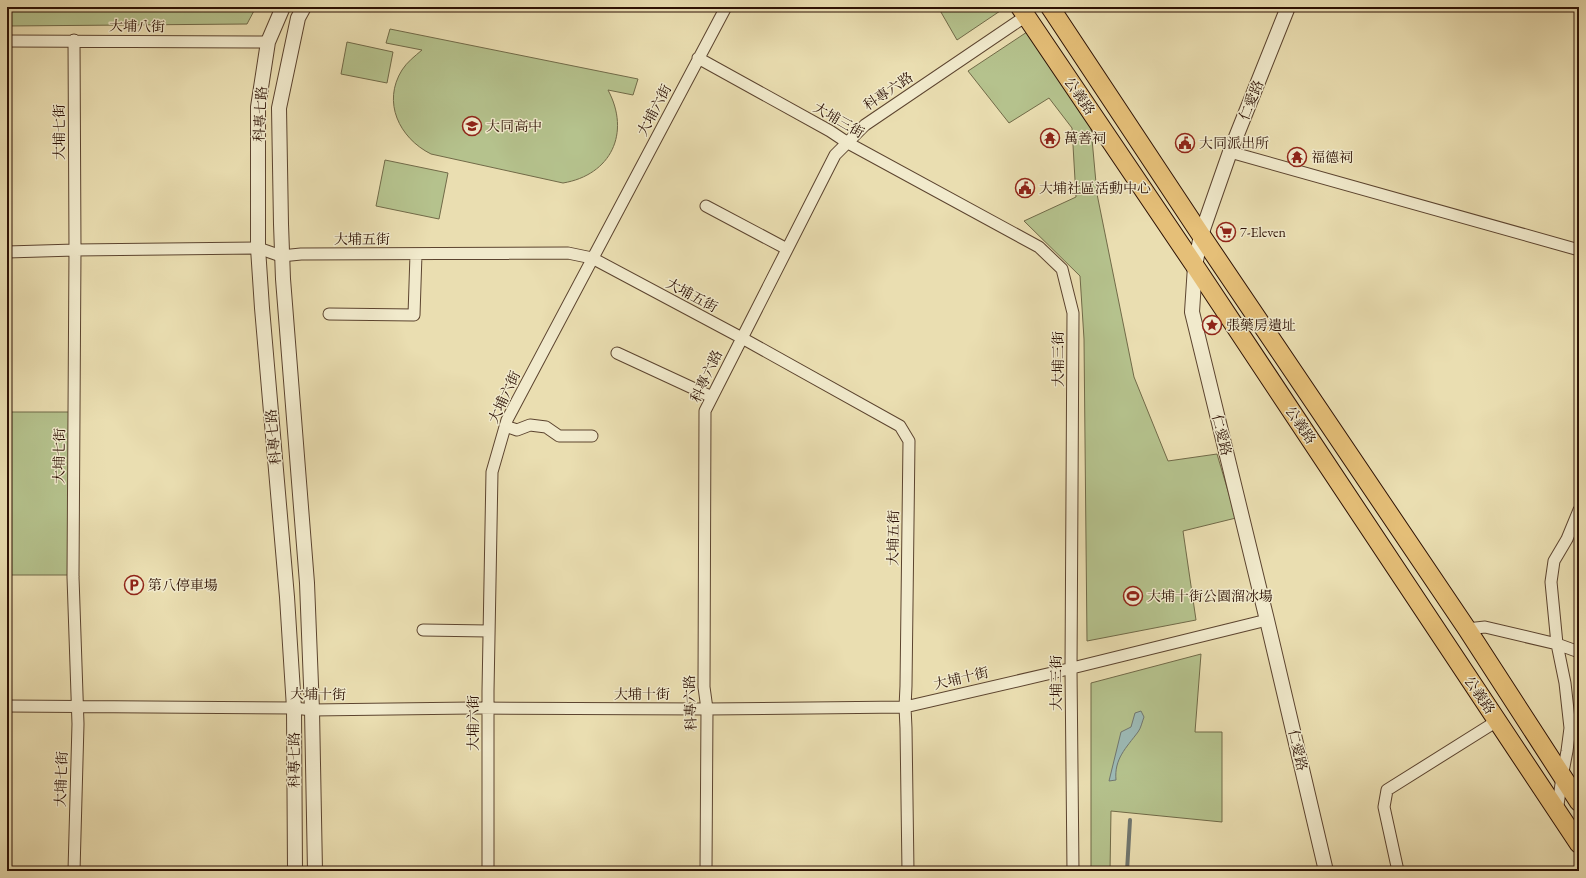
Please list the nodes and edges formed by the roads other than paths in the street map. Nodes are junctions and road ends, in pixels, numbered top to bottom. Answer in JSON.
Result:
{"nodes":[{"id":1,"x":283,"y":7,"type":"edge"},
{"id":2,"x":304,"y":7,"type":"edge"},
{"id":3,"x":726,"y":7,"type":"edge"},
{"id":4,"x":1050,"y":7,"type":"edge"},
{"id":5,"x":1288,"y":7,"type":"edge"},
{"id":6,"x":1023,"y":11,"type":"edge"},
{"id":7,"x":74,"y":40,"type":"junction"},
{"id":8,"x":7,"y":41,"type":"edge"},
{"id":9,"x":268,"y":42,"type":"junction"},
{"id":10,"x":698,"y":58,"type":"junction"},
{"id":11,"x":848,"y":143,"type":"junction"},
{"id":12,"x":1230,"y":152,"type":"junction"},
{"id":13,"x":706,"y":206,"type":"dead end"},
{"id":14,"x":1201,"y":235,"type":"junction"},
{"id":15,"x":258,"y":248,"type":"junction"},
{"id":16,"x":787,"y":249,"type":"junction"},
{"id":17,"x":75,"y":250,"type":"junction"},
{"id":18,"x":1579,"y":250,"type":"edge"},
{"id":19,"x":7,"y":252,"type":"edge"},
{"id":20,"x":416,"y":254,"type":"junction"},
{"id":21,"x":281,"y":256,"type":"junction"},
{"id":22,"x":592,"y":258,"type":"junction"},
{"id":23,"x":1195,"y":266,"type":"junction"},
{"id":24,"x":329,"y":314,"type":"dead end"},
{"id":25,"x":742,"y":338,"type":"junction"},
{"id":26,"x":617,"y":353,"type":"dead end"},
{"id":27,"x":712,"y":397,"type":"junction"},
{"id":28,"x":505,"y":426,"type":"junction"},
{"id":29,"x":592,"y":436,"type":"dead end"},
{"id":30,"x":1579,"y":510,"type":"edge"},
{"id":31,"x":1267,"y":620,"type":"junction"},
{"id":32,"x":1467,"y":629,"type":"junction"},
{"id":33,"x":423,"y":630,"type":"dead end"},
{"id":34,"x":488,"y":631,"type":"junction"},
{"id":35,"x":1557,"y":644,"type":"junction"},
{"id":36,"x":1579,"y":652,"type":"edge"},
{"id":37,"x":1071,"y":668,"type":"junction"},
{"id":38,"x":7,"y":706,"type":"edge"},
{"id":39,"x":78,"y":706,"type":"junction"},
{"id":40,"x":905,"y":707,"type":"junction"},
{"id":41,"x":294,"y":708,"type":"junction"},
{"id":42,"x":488,"y":708,"type":"junction"},
{"id":43,"x":707,"y":709,"type":"junction"},
{"id":44,"x":312,"y":710,"type":"junction"},
{"id":45,"x":1497,"y":721,"type":"junction"},
{"id":46,"x":1562,"y":776,"type":"junction"},
{"id":47,"x":1579,"y":802,"type":"edge"},
{"id":48,"x":1557,"y":812,"type":"junction"},
{"id":49,"x":1579,"y":844,"type":"edge"},
{"id":50,"x":74,"y":871,"type":"edge"},
{"id":51,"x":295,"y":871,"type":"edge"},
{"id":52,"x":315,"y":871,"type":"edge"},
{"id":53,"x":488,"y":871,"type":"edge"},
{"id":54,"x":706,"y":871,"type":"edge"},
{"id":55,"x":908,"y":871,"type":"edge"},
{"id":56,"x":1073,"y":871,"type":"edge"},
{"id":57,"x":1326,"y":871,"type":"edge"},
{"id":58,"x":1398,"y":871,"type":"edge"}],
"edges":[{"from":1,"to":9,"type":"street","name":"科專七路"},
{"from":2,"to":21,"type":"street","name":"科專七路"},
{"from":3,"to":10,"type":"street","name":"大埔六街"},
{"from":4,"to":14,"type":"main road","name":"公義路"},
{"from":5,"to":12,"type":"street","name":"仁愛路"},
{"from":6,"to":11,"type":"street","name":"科專六路"},
{"from":6,"to":23,"type":"main road","name":"公義路"},
{"from":7,"to":8,"type":"street","name":"大埔八街"},
{"from":7,"to":9,"type":"street","name":"大埔八街"},
{"from":7,"to":17,"type":"street","name":"大埔七街"},
{"from":9,"to":15,"type":"street","name":"科專七路"},
{"from":10,"to":11,"type":"street","name":"大埔三街"},
{"from":10,"to":22,"type":"street","name":"大埔六街"},
{"from":11,"to":16,"type":"street","name":"科專六路"},
{"from":11,"to":37,"type":"street","name":"大埔三街"},
{"from":12,"to":14,"type":"street","name":"仁愛路"},
{"from":12,"to":18,"type":"street"},
{"from":13,"to":16,"type":"street"},
{"from":14,"to":23,"type":"street","name":"仁愛路"},
{"from":14,"to":32,"type":"main road","name":"公義路"},
{"from":15,"to":17,"type":"street","name":"大埔五街"},
{"from":15,"to":21,"type":"street","name":"大埔五街"},
{"from":15,"to":41,"type":"street","name":"科專七路"},
{"from":16,"to":25,"type":"street","name":"科專六路"},
{"from":17,"to":19,"type":"street","name":"大埔五街"},
{"from":17,"to":39,"type":"street","name":"大埔七街"},
{"from":20,"to":21,"type":"street","name":"大埔五街"},
{"from":20,"to":22,"type":"street","name":"大埔五街"},
{"from":20,"to":24,"type":"street"},
{"from":21,"to":44,"type":"street","name":"科專七路"},
{"from":22,"to":25,"type":"street","name":"大埔五街"},
{"from":22,"to":28,"type":"street","name":"大埔六街"},
{"from":23,"to":31,"type":"street","name":"仁愛路"},
{"from":23,"to":45,"type":"main road","name":"公義路"},
{"from":25,"to":27,"type":"street","name":"科專六路"},
{"from":25,"to":40,"type":"street","name":"大埔五街"},
{"from":26,"to":27,"type":"street"},
{"from":27,"to":43,"type":"street","name":"科專六路"},
{"from":28,"to":29,"type":"street"},
{"from":28,"to":34,"type":"street","name":"大埔六街"},
{"from":30,"to":35,"type":"street"},
{"from":31,"to":37,"type":"street","name":"大埔十街"},
{"from":31,"to":57,"type":"street","name":"仁愛路"},
{"from":32,"to":35,"type":"street"},
{"from":32,"to":46,"type":"main road","name":"公義路"},
{"from":33,"to":34,"type":"street"},
{"from":34,"to":42,"type":"street","name":"大埔六街"},
{"from":35,"to":36,"type":"street"},
{"from":35,"to":46,"type":"street"},
{"from":37,"to":40,"type":"street","name":"大埔十街"},
{"from":37,"to":56,"type":"street","name":"大埔三街"},
{"from":38,"to":39,"type":"street","name":"大埔十街"},
{"from":39,"to":41,"type":"street","name":"大埔十街"},
{"from":39,"to":50,"type":"street","name":"大埔七街"},
{"from":40,"to":43,"type":"street","name":"大埔十街"},
{"from":40,"to":55,"type":"street","name":"大埔五街"},
{"from":41,"to":44,"type":"street","name":"大埔十街"},
{"from":41,"to":51,"type":"street","name":"科專七路"},
{"from":42,"to":43,"type":"street","name":"大埔十街"},
{"from":42,"to":44,"type":"street","name":"大埔十街"},
{"from":42,"to":53,"type":"street","name":"大埔六街"},
{"from":43,"to":54,"type":"street","name":"科專六路"},
{"from":44,"to":52,"type":"street","name":"科專七路"},
{"from":45,"to":48,"type":"main road","name":"公義路"},
{"from":45,"to":58,"type":"street"},
{"from":46,"to":47,"type":"main road","name":"公義路"},
{"from":46,"to":48,"type":"street"},
{"from":48,"to":49,"type":"main road","name":"公義路"}]}
